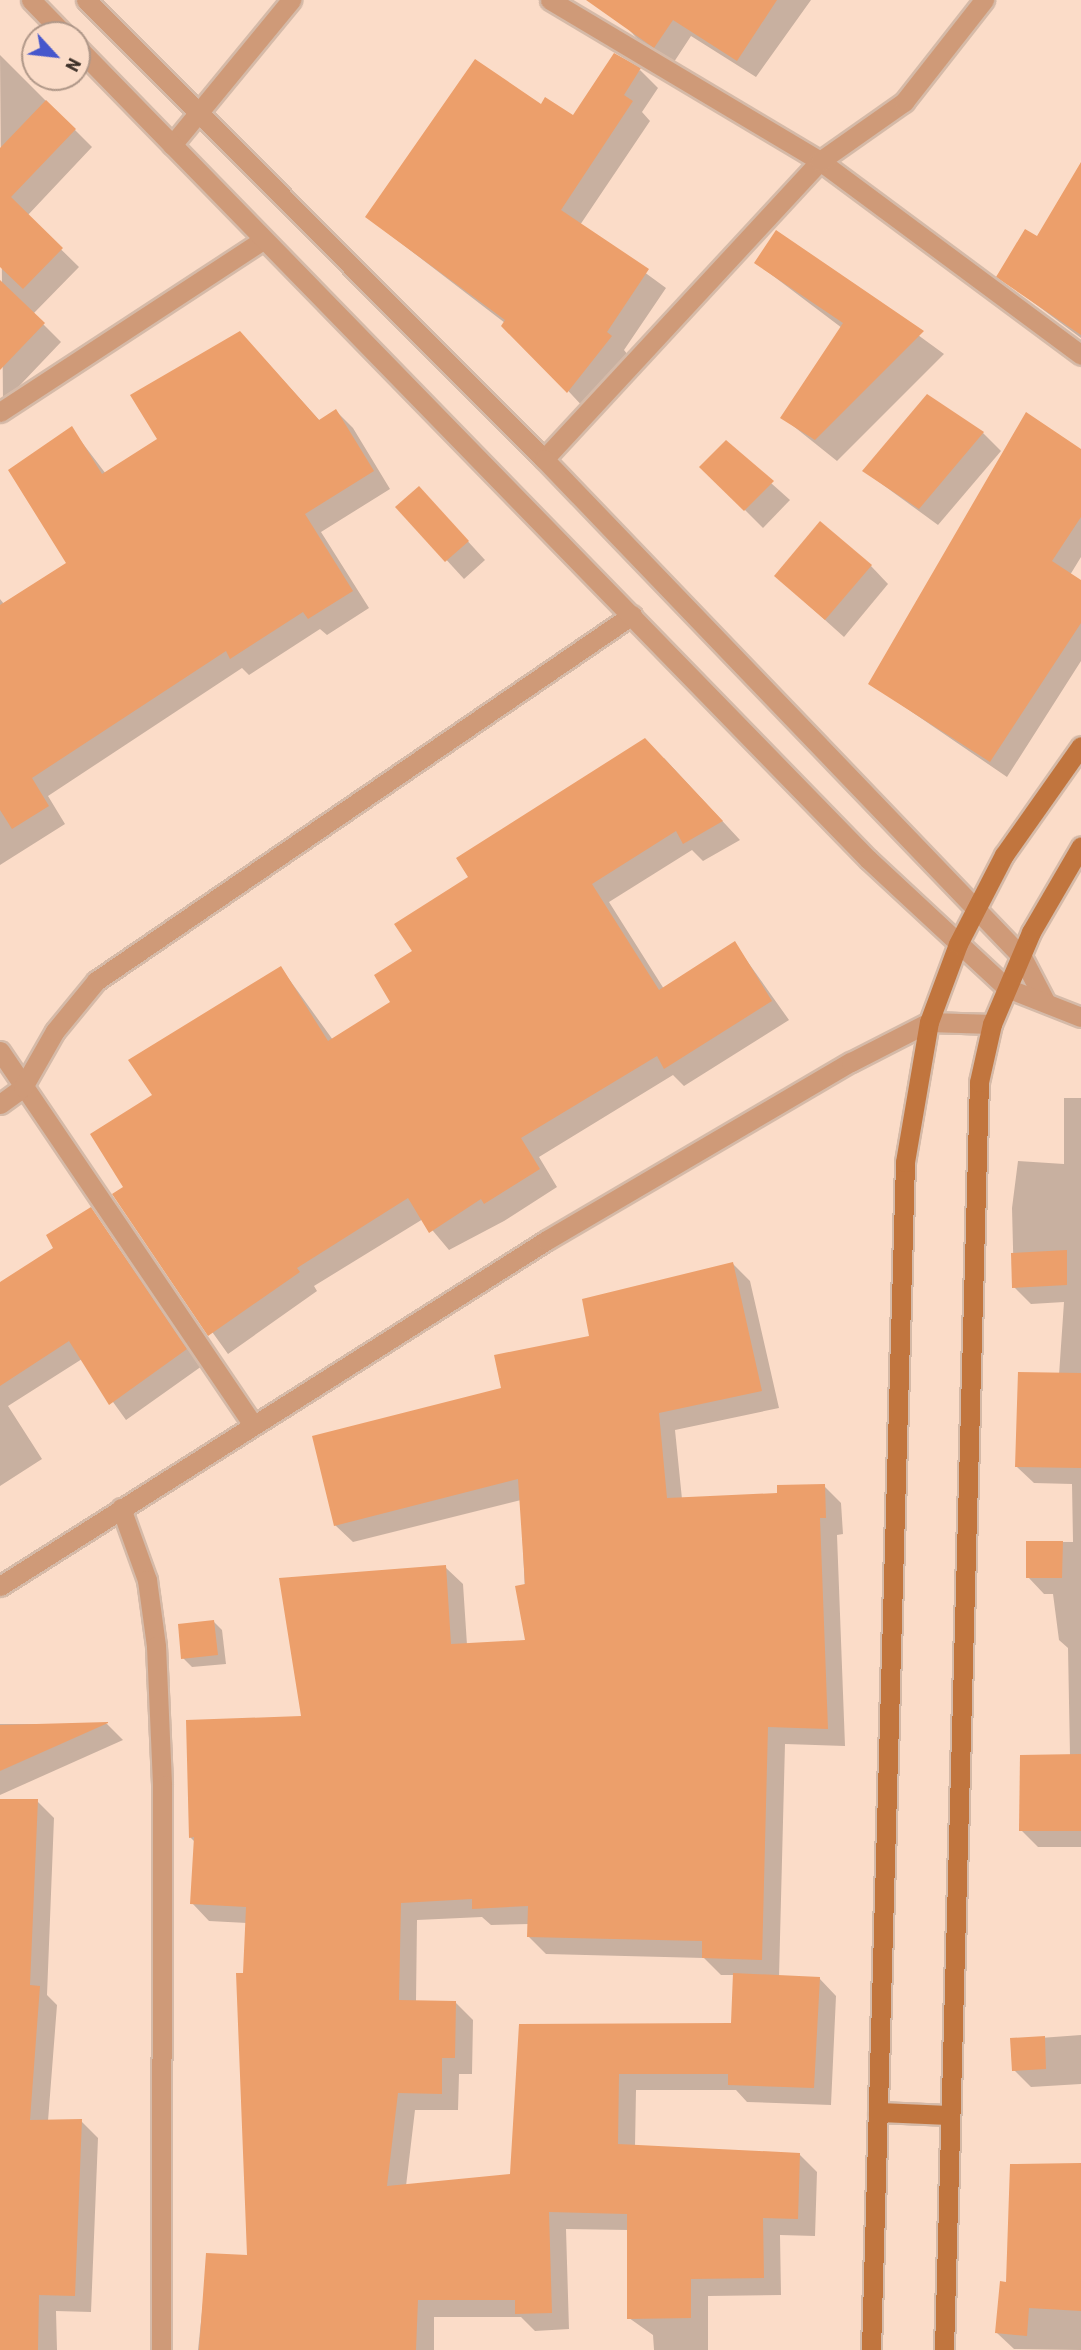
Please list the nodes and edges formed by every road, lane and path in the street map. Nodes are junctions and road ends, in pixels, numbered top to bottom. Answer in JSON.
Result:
{"nodes":[{"id":1,"x":31,"y":0,"type":"edge"},
{"id":2,"x":86,"y":0,"type":"edge"},
{"id":3,"x":290,"y":0,"type":"edge"},
{"id":4,"x":550,"y":0,"type":"edge"},
{"id":5,"x":984,"y":0,"type":"edge"},
{"id":6,"x":51,"y":21,"type":"edge"},
{"id":7,"x":91,"y":61,"type":"edge"},
{"id":8,"x":197,"y":114,"type":"junction"},
{"id":9,"x":172,"y":145,"type":"junction"},
{"id":10,"x":820,"y":161,"type":"junction"},
{"id":11,"x":263,"y":240,"type":"junction"},
{"id":12,"x":1081,"y":355,"type":"edge"},
{"id":13,"x":0,"y":412,"type":"edge"},
{"id":14,"x":544,"y":459,"type":"junction"},
{"id":15,"x":632,"y":615,"type":"junction"},
{"id":16,"x":1081,"y":746,"type":"edge"},
{"id":17,"x":1081,"y":846,"type":"edge"},
{"id":18,"x":975,"y":909,"type":"junction"},
{"id":19,"x":958,"y":944,"type":"junction"},
{"id":20,"x":1022,"y":957,"type":"junction"},
{"id":21,"x":1007,"y":988,"type":"junction"},
{"id":22,"x":1045,"y":1001,"type":"junction"},
{"id":23,"x":1081,"y":1017,"type":"edge"},
{"id":24,"x":929,"y":1022,"type":"junction"},
{"id":25,"x":992,"y":1024,"type":"junction"},
{"id":26,"x":0,"y":1051,"type":"edge"},
{"id":27,"x":23,"y":1087,"type":"junction"},
{"id":28,"x":0,"y":1104,"type":"edge"},
{"id":29,"x":252,"y":1423,"type":"junction"},
{"id":30,"x":121,"y":1508,"type":"junction"},
{"id":31,"x":0,"y":1586,"type":"edge"},
{"id":32,"x":878,"y":2112,"type":"junction"},
{"id":33,"x":950,"y":2115,"type":"junction"},
{"id":34,"x":161,"y":2350,"type":"edge"},
{"id":35,"x":871,"y":2350,"type":"edge"},
{"id":36,"x":944,"y":2350,"type":"edge"}],
"edges":[{"from":1,"to":6,"type":"street"},
{"from":2,"to":8,"type":"street"},
{"from":3,"to":8,"type":"street"},
{"from":4,"to":10,"type":"street"},
{"from":5,"to":10,"type":"street"},
{"from":7,"to":9,"type":"street"},
{"from":8,"to":9,"type":"street"},
{"from":8,"to":14,"type":"street"},
{"from":9,"to":11,"type":"street"},
{"from":10,"to":12,"type":"street"},
{"from":10,"to":14,"type":"street"},
{"from":11,"to":13,"type":"street"},
{"from":11,"to":15,"type":"street"},
{"from":14,"to":18,"type":"street"},
{"from":15,"to":19,"type":"street"},
{"from":15,"to":27,"type":"street"},
{"from":16,"to":18,"type":"main road"},
{"from":17,"to":20,"type":"main road"},
{"from":18,"to":19,"type":"main road"},
{"from":18,"to":20,"type":"street"},
{"from":19,"to":21,"type":"street"},
{"from":19,"to":24,"type":"main road"},
{"from":20,"to":21,"type":"main road"},
{"from":20,"to":22,"type":"street"},
{"from":21,"to":22,"type":"street"},
{"from":21,"to":25,"type":"main road"},
{"from":22,"to":23,"type":"street"},
{"from":24,"to":25,"type":"street"},
{"from":24,"to":29,"type":"street"},
{"from":24,"to":32,"type":"main road"},
{"from":25,"to":33,"type":"main road"},
{"from":26,"to":27,"type":"street"},
{"from":27,"to":28,"type":"street"},
{"from":27,"to":29,"type":"street"},
{"from":29,"to":30,"type":"street"},
{"from":30,"to":31,"type":"street"},
{"from":30,"to":34,"type":"street"},
{"from":32,"to":33,"type":"main road"},
{"from":32,"to":35,"type":"main road"},
{"from":33,"to":36,"type":"main road"}]}
